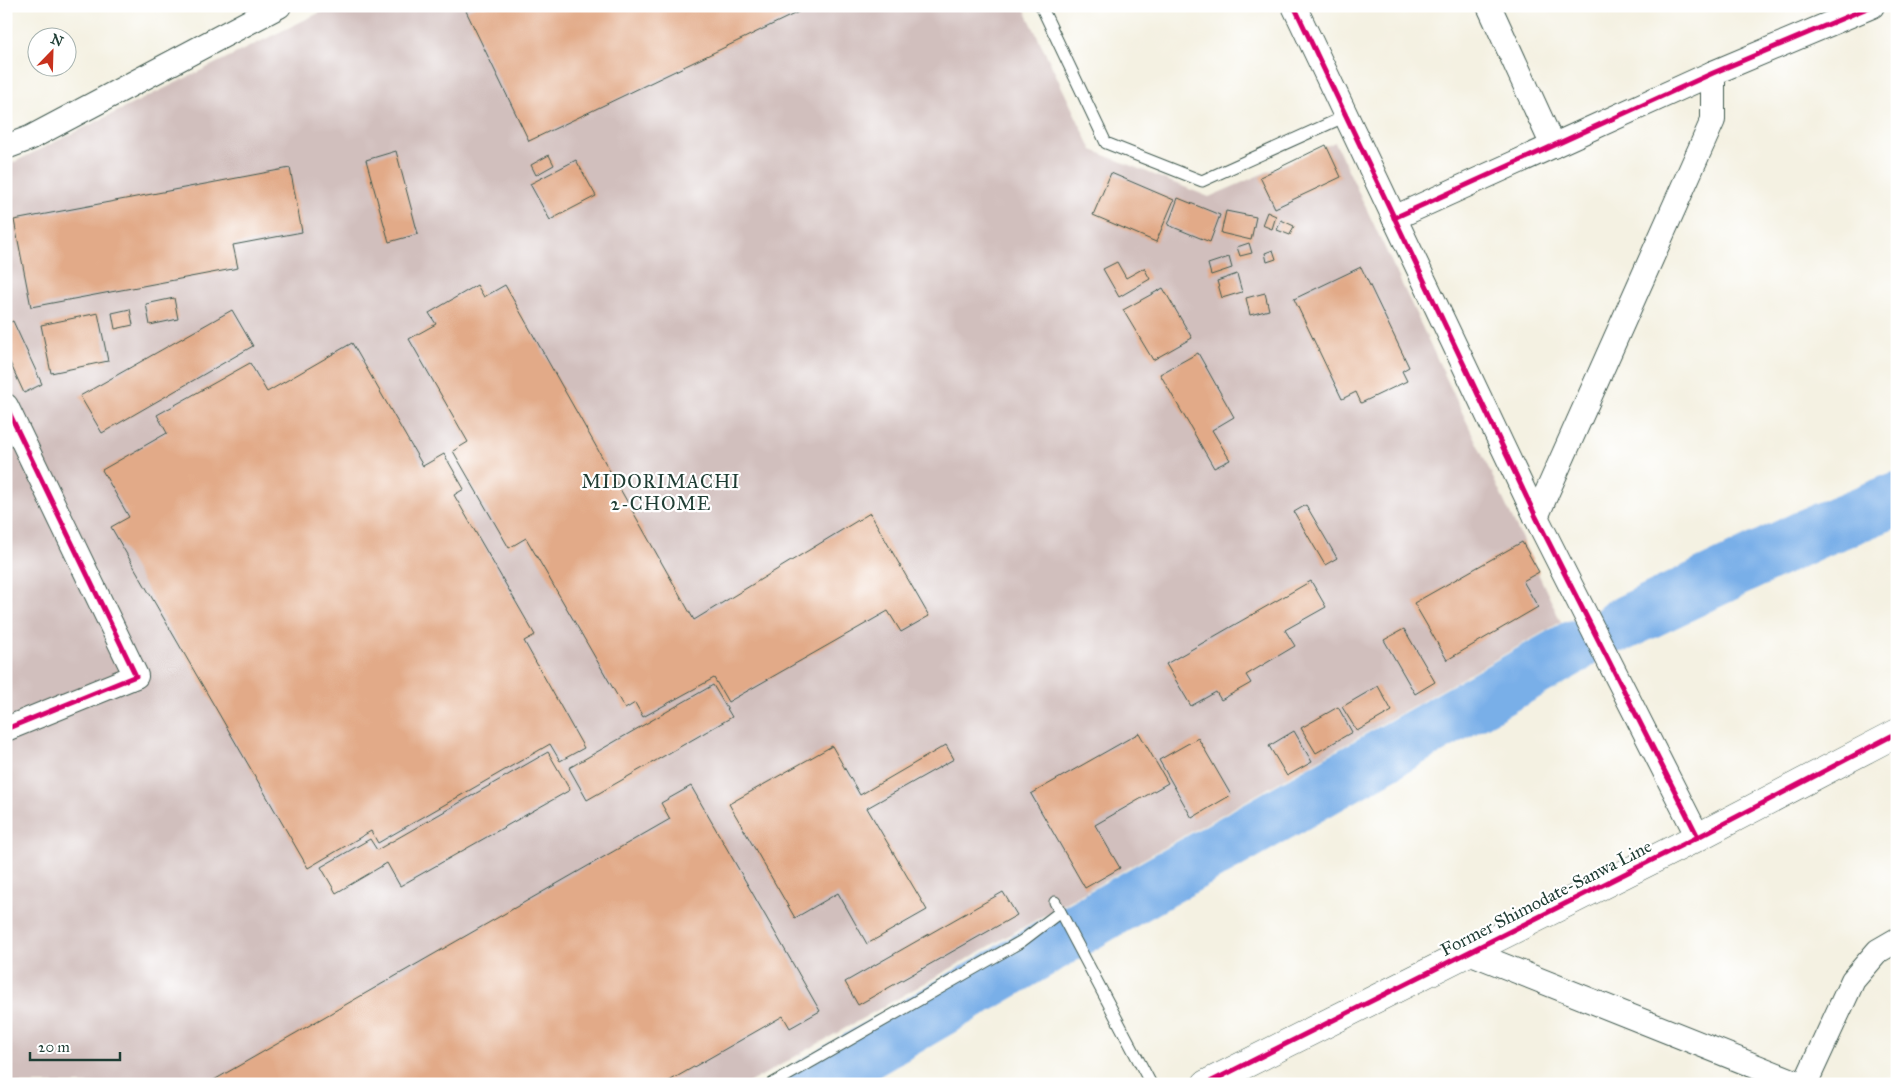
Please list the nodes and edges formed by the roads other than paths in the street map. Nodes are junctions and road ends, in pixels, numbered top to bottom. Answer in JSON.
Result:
{"nodes":[{"id":1,"x":279,"y":6,"type":"edge"},
{"id":2,"x":1042,"y":6,"type":"edge"},
{"id":3,"x":1294,"y":6,"type":"edge"},
{"id":4,"x":1490,"y":6,"type":"edge"},
{"id":5,"x":1872,"y":6,"type":"edge"},
{"id":6,"x":1713,"y":73,"type":"junction"},
{"id":7,"x":1346,"y":116,"type":"junction"},
{"id":8,"x":1553,"y":146,"type":"junction"},
{"id":9,"x":6,"y":147,"type":"edge"},
{"id":10,"x":1394,"y":218,"type":"junction"},
{"id":11,"x":6,"y":406,"type":"edge"},
{"id":12,"x":1536,"y":517,"type":"junction"},
{"id":13,"x":6,"y":729,"type":"edge"},
{"id":14,"x":1897,"y":733,"type":"edge"},
{"id":15,"x":1698,"y":837,"type":"junction"},
{"id":16,"x":1897,"y":940,"type":"edge"},
{"id":17,"x":1469,"y":952,"type":"junction"},
{"id":18,"x":772,"y":1084,"type":"edge"},
{"id":19,"x":1151,"y":1084,"type":"edge"},
{"id":20,"x":1206,"y":1084,"type":"edge"},
{"id":21,"x":1800,"y":1084,"type":"edge"},
{"id":22,"x":1805,"y":1084,"type":"edge"}],
"edges":[{"from":1,"to":9,"type":"street"},
{"from":2,"to":7,"type":"lane"},
{"from":3,"to":7,"type":"street"},
{"from":4,"to":8,"type":"street"},
{"from":5,"to":6,"type":"street"},
{"from":6,"to":8,"type":"street"},
{"from":6,"to":12,"type":"street"},
{"from":7,"to":10,"type":"street"},
{"from":8,"to":10,"type":"street"},
{"from":10,"to":12,"type":"street"},
{"from":11,"to":13,"type":"street"},
{"from":12,"to":15,"type":"street"},
{"from":14,"to":15,"type":"street","name":"Former Shimodate-Sanwa Line"},
{"from":15,"to":17,"type":"street","name":"Former Shimodate-Sanwa Line"},
{"from":16,"to":22,"type":"street"},
{"from":17,"to":20,"type":"street","name":"Former Shimodate-Sanwa Line"},
{"from":17,"to":21,"type":"street"},
{"from":18,"to":19,"type":"lane"}]}
